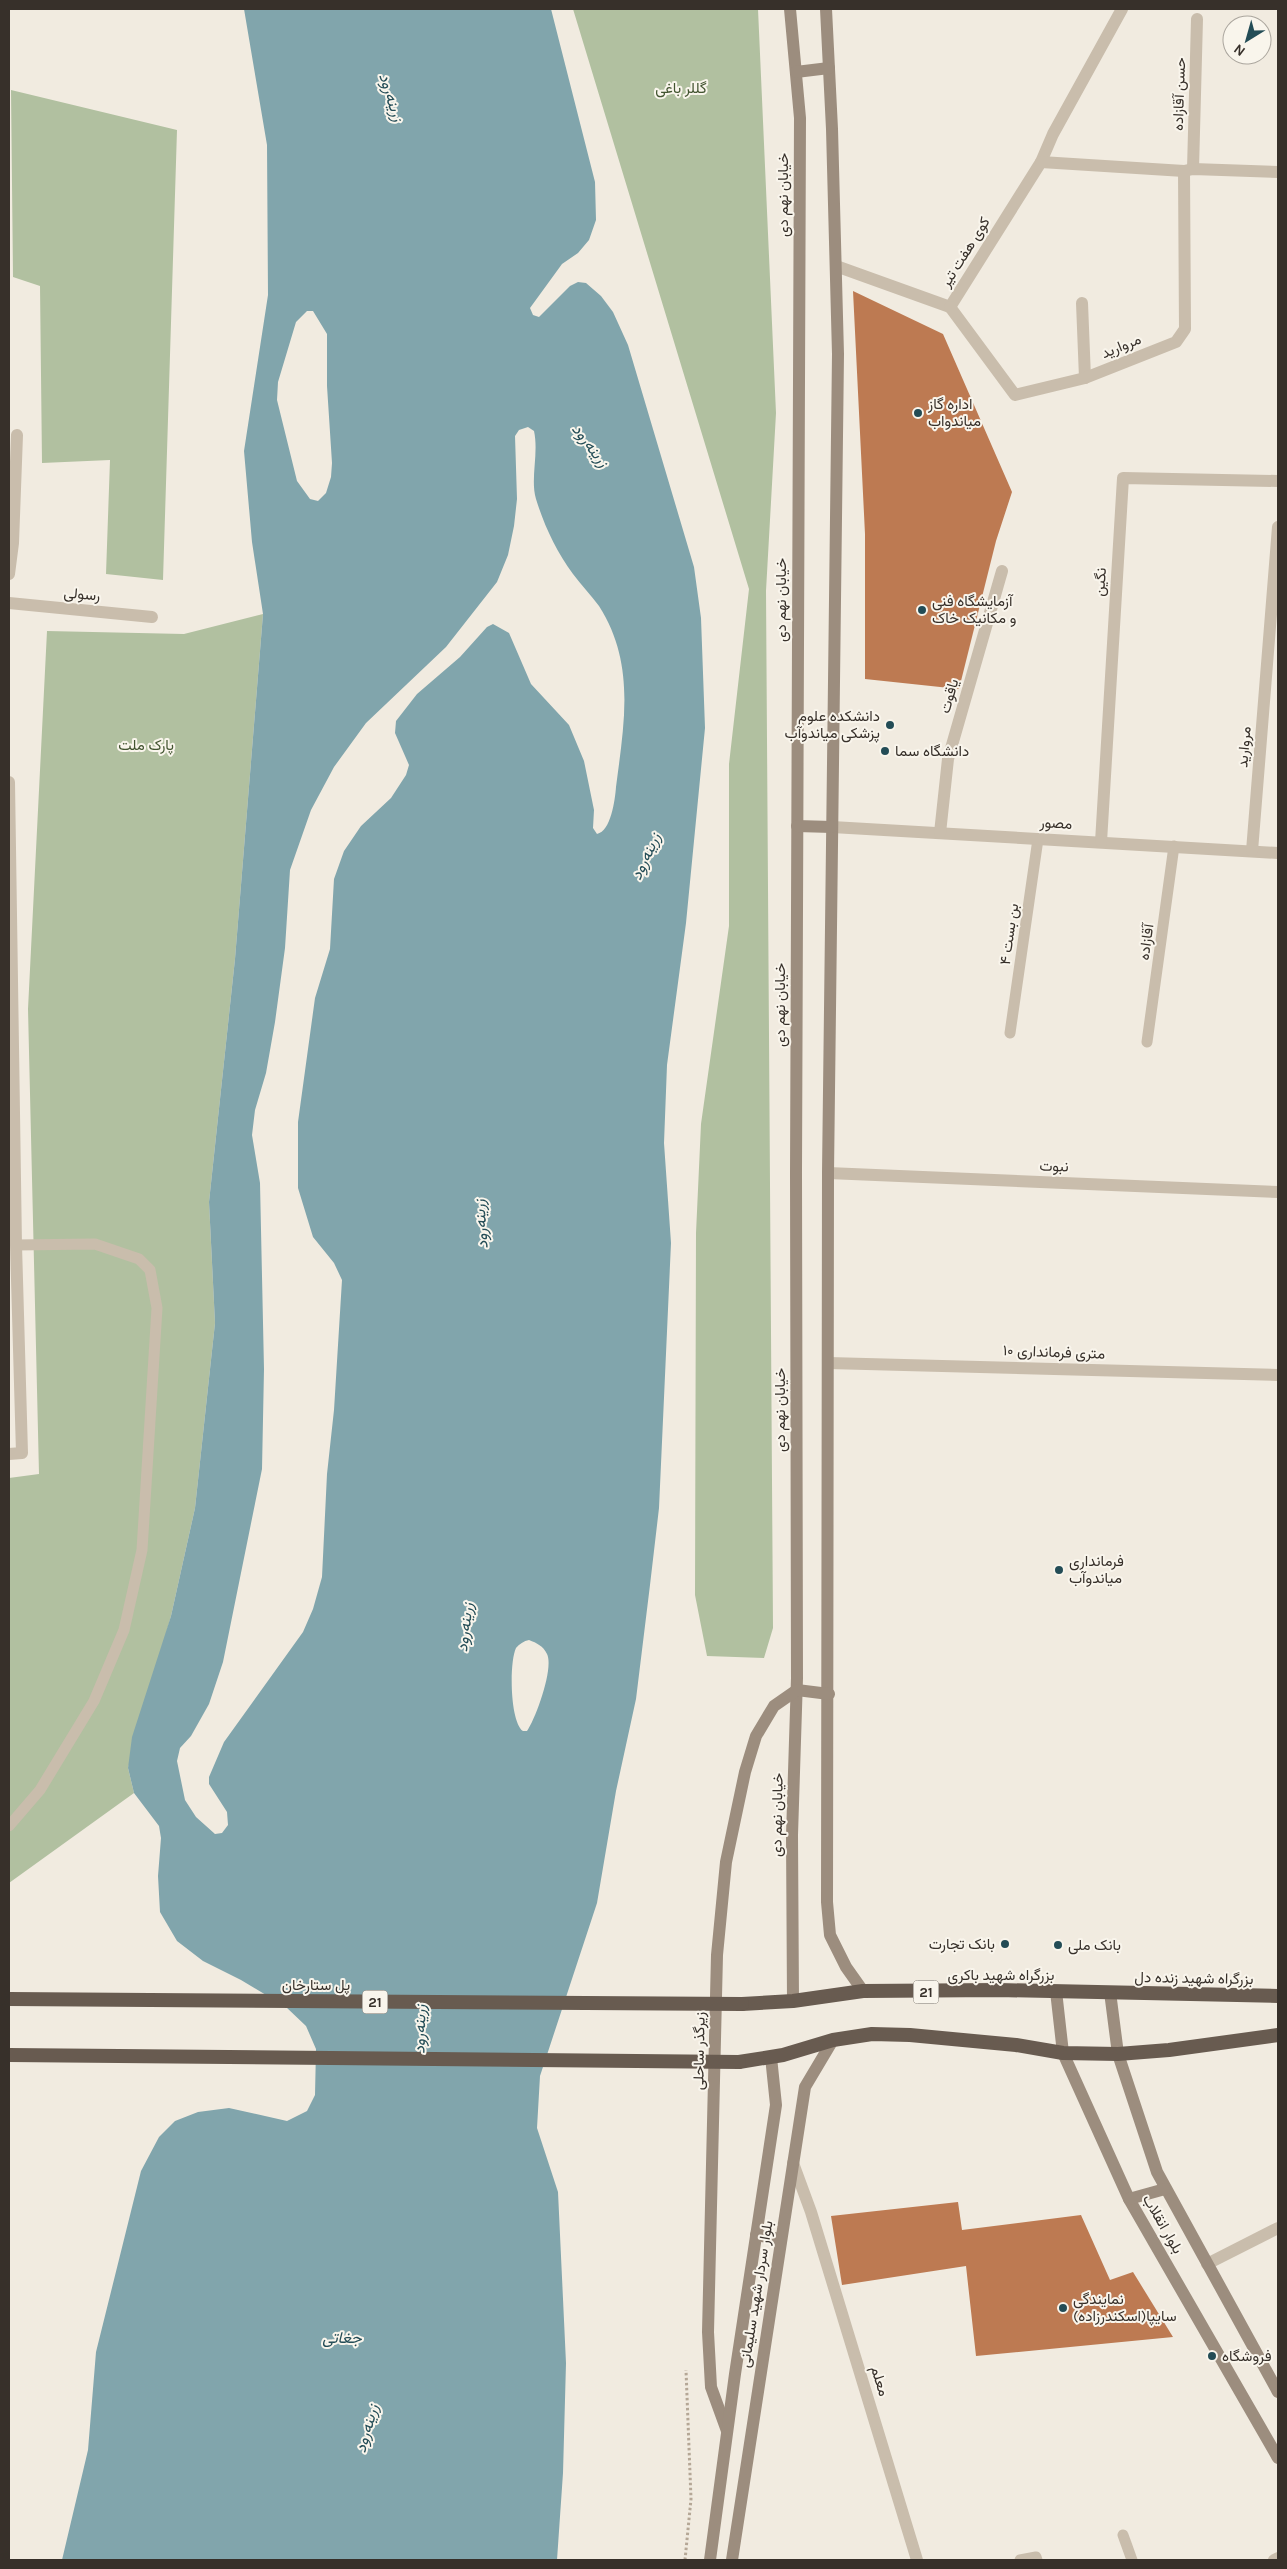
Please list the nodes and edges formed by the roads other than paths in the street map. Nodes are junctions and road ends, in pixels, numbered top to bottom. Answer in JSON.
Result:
{"nodes":[{"id":1,"x":790,"y":9,"type":"edge"},
{"id":2,"x":826,"y":9,"type":"edge"},
{"id":3,"x":1122,"y":9,"type":"edge"},
{"id":4,"x":1198,"y":19,"type":"dead end"},
{"id":5,"x":829,"y":68,"type":"junction"},
{"id":6,"x":796,"y":72,"type":"junction"},
{"id":7,"x":1041,"y":162,"type":"junction"},
{"id":8,"x":1188,"y":170,"type":"junction"},
{"id":9,"x":1278,"y":172,"type":"edge"},
{"id":10,"x":836,"y":266,"type":"junction"},
{"id":11,"x":1082,"y":303,"type":"dead end"},
{"id":12,"x":950,"y":307,"type":"junction"},
{"id":13,"x":1085,"y":378,"type":"junction"},
{"id":14,"x":17,"y":435,"type":"dead end"},
{"id":15,"x":1278,"y":481,"type":"edge"},
{"id":16,"x":1278,"y":527,"type":"edge"},
{"id":17,"x":1002,"y":571,"type":"dead end"},
{"id":18,"x":9,"y":574,"type":"edge"},
{"id":19,"x":9,"y":603,"type":"edge"},
{"id":20,"x":152,"y":617,"type":"dead end"},
{"id":21,"x":9,"y":782,"type":"edge"},
{"id":22,"x":797,"y":826,"type":"junction"},
{"id":23,"x":832,"y":827,"type":"junction"},
{"id":24,"x":940,"y":833,"type":"junction"},
{"id":25,"x":1038,"y":839,"type":"junction"},
{"id":26,"x":1100,"y":842,"type":"junction"},
{"id":27,"x":1174,"y":846,"type":"junction"},
{"id":28,"x":1252,"y":851,"type":"junction"},
{"id":29,"x":1278,"y":853,"type":"edge"},
{"id":30,"x":1010,"y":1033,"type":"dead end"},
{"id":31,"x":1147,"y":1042,"type":"dead end"},
{"id":32,"x":828,"y":1173,"type":"junction"},
{"id":33,"x":1278,"y":1192,"type":"edge"},
{"id":34,"x":12,"y":1246,"type":"edge"},
{"id":35,"x":828,"y":1363,"type":"junction"},
{"id":36,"x":1278,"y":1375,"type":"edge"},
{"id":37,"x":9,"y":1454,"type":"edge"},
{"id":38,"x":797,"y":1690,"type":"junction"},
{"id":39,"x":829,"y":1694,"type":"junction"},
{"id":40,"x":9,"y":1826,"type":"edge"},
{"id":41,"x":863,"y":1991,"type":"junction"},
{"id":42,"x":1056,"y":1991,"type":"junction"},
{"id":43,"x":1110,"y":1992,"type":"junction"},
{"id":44,"x":1278,"y":1996,"type":"edge"},
{"id":45,"x":9,"y":1999,"type":"edge"},
{"id":46,"x":793,"y":2002,"type":"junction"},
{"id":47,"x":742,"y":2004,"type":"joint"},
{"id":48,"x":1278,"y":2035,"type":"edge"},
{"id":49,"x":833,"y":2040,"type":"junction"},
{"id":50,"x":1063,"y":2053,"type":"junction"},
{"id":51,"x":1118,"y":2054,"type":"junction"},
{"id":52,"x":9,"y":2055,"type":"edge"},
{"id":53,"x":771,"y":2057,"type":"junction"},
{"id":54,"x":792,"y":2163,"type":"junction"},
{"id":55,"x":1166,"y":2189,"type":"junction"},
{"id":56,"x":1129,"y":2198,"type":"junction"},
{"id":57,"x":1278,"y":2228,"type":"edge"},
{"id":58,"x":756,"y":2235,"type":"junction"},
{"id":59,"x":780,"y":2239,"type":"junction"},
{"id":60,"x":1207,"y":2264,"type":"junction"},
{"id":61,"x":1278,"y":2392,"type":"edge"},
{"id":62,"x":727,"y":2431,"type":"junction"},
{"id":63,"x":1278,"y":2458,"type":"edge"},
{"id":64,"x":1123,"y":2535,"type":"dead end"},
{"id":65,"x":1278,"y":2558,"type":"edge"},
{"id":66,"x":710,"y":2560,"type":"edge"},
{"id":67,"x":732,"y":2560,"type":"edge"},
{"id":68,"x":917,"y":2560,"type":"edge"},
{"id":69,"x":1020,"y":2560,"type":"edge"},
{"id":70,"x":1037,"y":2560,"type":"edge"},
{"id":71,"x":1132,"y":2560,"type":"edge"},
{"id":72,"x":1274,"y":2560,"type":"edge"}],
"edges":[{"from":1,"to":6,"type":"main road","name":"خیابان نهم دی"},
{"from":2,"to":5,"type":"main road"},
{"from":3,"to":7,"type":"street","name":"کوی هفت تیر"},
{"from":4,"to":8,"type":"street","name":"حسن آقازاده"},
{"from":5,"to":6,"type":"main road"},
{"from":5,"to":10,"type":"main road"},
{"from":6,"to":22,"type":"main road","name":"خیابان نهم دی"},
{"from":7,"to":8,"type":"street"},
{"from":7,"to":12,"type":"street","name":"کوی هفت تیر"},
{"from":8,"to":9,"type":"street"},
{"from":8,"to":13,"type":"street","name":"مروارید"},
{"from":10,"to":12,"type":"street","name":"کوی هفت تیر"},
{"from":10,"to":23,"type":"main road"},
{"from":11,"to":13,"type":"street"},
{"from":12,"to":13,"type":"street","name":"مروارید"},
{"from":14,"to":18,"type":"street"},
{"from":15,"to":26,"type":"street","name":"نگین"},
{"from":16,"to":28,"type":"street","name":"مروارید"},
{"from":17,"to":24,"type":"street","name":"یاقوت"},
{"from":19,"to":20,"type":"street","name":"رسولی"},
{"from":21,"to":34,"type":"street"},
{"from":22,"to":23,"type":"main road"},
{"from":22,"to":38,"type":"main road","name":"خیابان نهم دی"},
{"from":23,"to":24,"type":"street","name":"مصور"},
{"from":23,"to":32,"type":"main road"},
{"from":24,"to":25,"type":"street","name":"مصور"},
{"from":25,"to":26,"type":"street","name":"مصور"},
{"from":25,"to":30,"type":"lane","name":"بن بست ۴"},
{"from":26,"to":27,"type":"street","name":"مصور"},
{"from":27,"to":28,"type":"street","name":"مصور"},
{"from":27,"to":31,"type":"lane","name":"آقازاده"},
{"from":28,"to":29,"type":"street","name":"مصور"},
{"from":32,"to":33,"type":"street","name":"نبوت"},
{"from":32,"to":35,"type":"main road"},
{"from":34,"to":37,"type":"street"},
{"from":34,"to":40,"type":"lane"},
{"from":35,"to":36,"type":"street","name":"۱۰ متری فرمانداری"},
{"from":35,"to":39,"type":"main road"},
{"from":38,"to":39,"type":"main road"},
{"from":38,"to":46,"type":"main road","name":"خیابان نهم دی"},
{"from":38,"to":62,"type":"main road","name":"زیرگذر ساحلی"},
{"from":39,"to":41,"type":"main road"},
{"from":41,"to":42,"type":"highway","name":"بزرگراه شهید باکری","number":"21"},
{"from":41,"to":46,"type":"highway","name":"بزرگراه شهید باکری","number":"21"},
{"from":42,"to":43,"type":"highway","name":"بزرگراه شهید باکری","number":"21"},
{"from":42,"to":50,"type":"main road","name":"بلوار انقلاب"},
{"from":43,"to":44,"type":"highway","name":"بزرگراه شهید زنده دل","number":"21"},
{"from":43,"to":51,"type":"main road","name":"بلوار انقلاب"},
{"from":45,"to":47,"type":"highway","name":"پل ستارخان","number":"21","bridge":true},
{"from":46,"to":47,"type":"highway","name":"بزرگراه شهید باکری","number":"21"},
{"from":48,"to":51,"type":"highway"},
{"from":49,"to":50,"type":"highway"},
{"from":49,"to":53,"type":"highway"},
{"from":49,"to":54,"type":"main road","name":"بلوار سردار شهید سلیمانی"},
{"from":50,"to":51,"type":"highway"},
{"from":50,"to":56,"type":"main road","name":"بلوار انقلاب"},
{"from":51,"to":55,"type":"main road","name":"بلوار انقلاب"},
{"from":52,"to":53,"type":"highway","bridge":true},
{"from":53,"to":58,"type":"main road","name":"بلوار سردار شهید سلیمانی"},
{"from":54,"to":59,"type":"main road","name":"بلوار سردار شهید سلیمانی"},
{"from":54,"to":68,"type":"street","name":"معلم"},
{"from":55,"to":56,"type":"main road"},
{"from":55,"to":60,"type":"main road","name":"بلوار انقلاب"},
{"from":56,"to":63,"type":"main road","name":"بلوار انقلاب"},
{"from":57,"to":60,"type":"street"},
{"from":58,"to":59,"type":"main road"},
{"from":58,"to":62,"type":"main road","name":"بلوار سردار شهید سلیمانی"},
{"from":59,"to":67,"type":"main road","name":"بلوار سردار شهید سلیمانی"},
{"from":60,"to":61,"type":"main road","name":"بلوار انقلاب"},
{"from":62,"to":66,"type":"main road","name":"بلوار سردار شهید سلیمانی"},
{"from":64,"to":71,"type":"lane"},
{"from":65,"to":72,"type":"street"},
{"from":69,"to":70,"type":"lane"}]}
